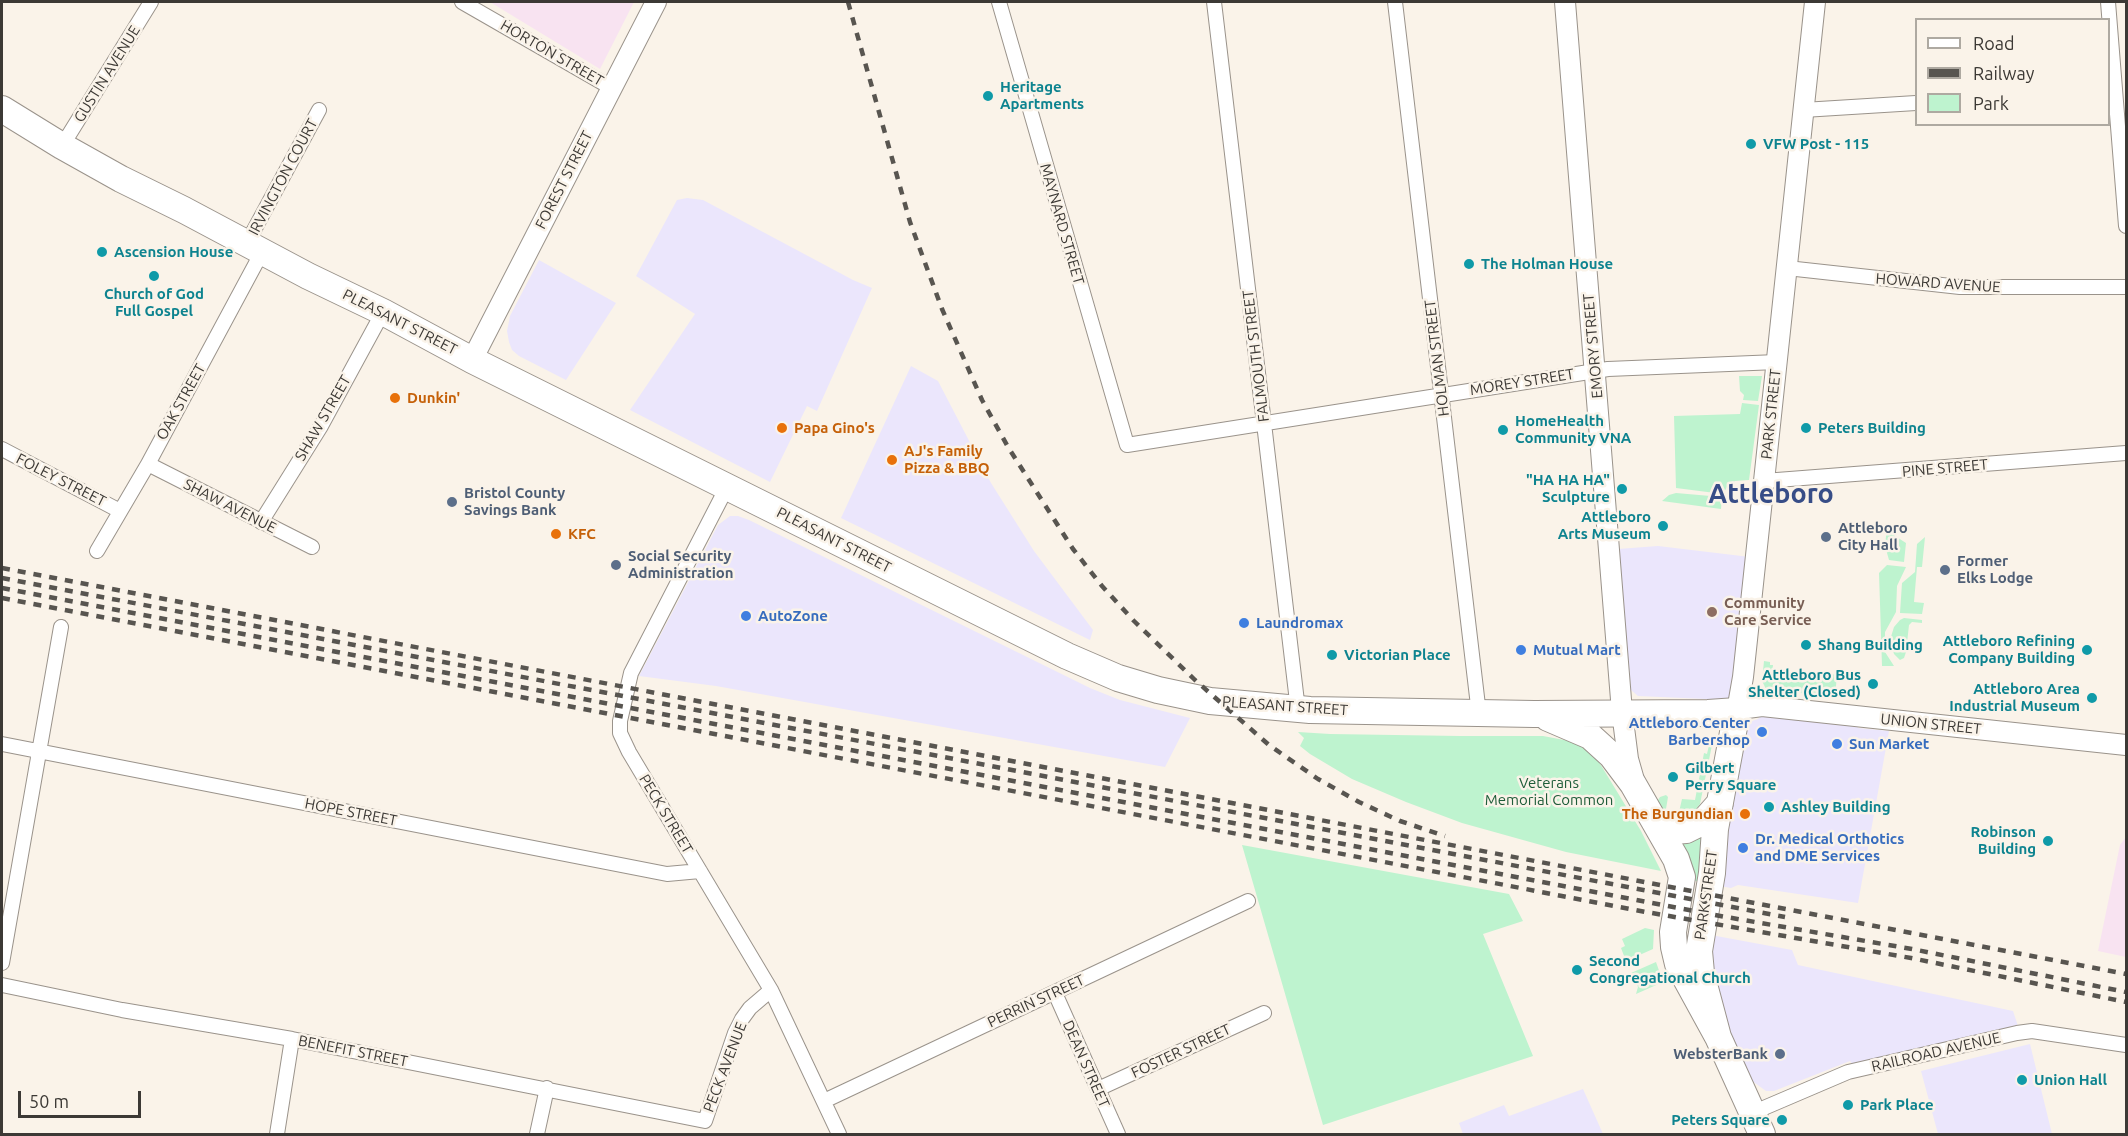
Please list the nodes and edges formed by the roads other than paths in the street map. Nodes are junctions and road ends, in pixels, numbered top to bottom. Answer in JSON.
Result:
{"nodes":[{"id":1,"x":151,"y":2,"type":"edge"},
{"id":2,"x":462,"y":2,"type":"edge"},
{"id":3,"x":656,"y":2,"type":"edge"},
{"id":4,"x":999,"y":2,"type":"edge"},
{"id":5,"x":1214,"y":2,"type":"edge"},
{"id":6,"x":1395,"y":2,"type":"edge"},
{"id":7,"x":1565,"y":2,"type":"edge"},
{"id":8,"x":1815,"y":2,"type":"edge"},
{"id":9,"x":2108,"y":2,"type":"edge"},
{"id":10,"x":2110,"y":18,"type":"edge"},
{"id":11,"x":2110,"y":22,"type":"edge"},
{"id":12,"x":610,"y":87,"type":"junction"},
{"id":13,"x":2117,"y":90,"type":"edge"},
{"id":14,"x":1915,"y":103,"type":"edge"},
{"id":15,"x":2,"y":109,"type":"edge"},
{"id":16,"x":320,"y":110,"type":"dead end"},
{"id":17,"x":1803,"y":110,"type":"junction"},
{"id":18,"x":62,"y":146,"type":"junction"},
{"id":19,"x":2127,"y":226,"type":"edge"},
{"id":20,"x":255,"y":248,"type":"junction"},
{"id":21,"x":1787,"y":268,"type":"junction"},
{"id":22,"x":2127,"y":287,"type":"edge"},
{"id":23,"x":383,"y":312,"type":"junction"},
{"id":24,"x":472,"y":360,"type":"junction"},
{"id":25,"x":1777,"y":362,"type":"junction"},
{"id":26,"x":1595,"y":370,"type":"junction"},
{"id":27,"x":1442,"y":395,"type":"junction"},
{"id":28,"x":1264,"y":423,"type":"junction"},
{"id":29,"x":1126,"y":445,"type":"joint"},
{"id":30,"x":2,"y":449,"type":"edge"},
{"id":31,"x":2127,"y":453,"type":"edge"},
{"id":32,"x":148,"y":464,"type":"junction"},
{"id":33,"x":1764,"y":481,"type":"junction"},
{"id":34,"x":728,"y":487,"type":"junction"},
{"id":35,"x":120,"y":511,"type":"junction"},
{"id":36,"x":261,"y":522,"type":"junction"},
{"id":37,"x":312,"y":547,"type":"dead end"},
{"id":38,"x":97,"y":551,"type":"dead end"},
{"id":39,"x":61,"y":627,"type":"dead end"},
{"id":40,"x":1298,"y":710,"type":"junction"},
{"id":41,"x":1737,"y":711,"type":"junction"},
{"id":42,"x":1622,"y":712,"type":"junction"},
{"id":43,"x":1479,"y":714,"type":"junction"},
{"id":44,"x":1534,"y":714,"type":"junction"},
{"id":45,"x":2,"y":744,"type":"edge"},
{"id":46,"x":2127,"y":745,"type":"edge"},
{"id":47,"x":39,"y":751,"type":"junction"},
{"id":48,"x":1641,"y":796,"type":"junction"},
{"id":49,"x":1720,"y":803,"type":"junction"},
{"id":50,"x":1657,"y":826,"type":"junction"},
{"id":51,"x":700,"y":871,"type":"junction"},
{"id":52,"x":1248,"y":902,"type":"dead end"},
{"id":53,"x":2,"y":963,"type":"edge"},
{"id":54,"x":2,"y":985,"type":"edge"},
{"id":55,"x":771,"y":990,"type":"junction"},
{"id":56,"x":1055,"y":993,"type":"junction"},
{"id":57,"x":1264,"y":1013,"type":"dead end"},
{"id":58,"x":1718,"y":1037,"type":"junction"},
{"id":59,"x":292,"y":1039,"type":"junction"},
{"id":60,"x":2127,"y":1045,"type":"edge"},
{"id":61,"x":547,"y":1088,"type":"junction"},
{"id":62,"x":1098,"y":1089,"type":"junction"},
{"id":63,"x":824,"y":1101,"type":"junction"},
{"id":64,"x":705,"y":1121,"type":"joint"},
{"id":65,"x":1757,"y":1124,"type":"edge"},
{"id":66,"x":276,"y":1134,"type":"edge"},
{"id":67,"x":537,"y":1134,"type":"edge"},
{"id":68,"x":839,"y":1134,"type":"edge"},
{"id":69,"x":1118,"y":1134,"type":"edge"}],
"edges":[{"from":1,"to":18,"type":"street","name":"GUSTIN AVENUE"},
{"from":2,"to":12,"type":"street","name":"HORTON STREET"},
{"from":3,"to":12,"type":"main road","name":"FOREST STREET"},
{"from":4,"to":29,"type":"street","name":"MAYNARD STREET"},
{"from":5,"to":28,"type":"street","name":"FALMOUTH STREET"},
{"from":6,"to":27,"type":"street","name":"HOLMAN STREET"},
{"from":7,"to":26,"type":"main road","name":"EMORY STREET"},
{"from":8,"to":17,"type":"main road","name":"PARK STREET"},
{"from":9,"to":10,"type":"street"},
{"from":11,"to":13,"type":"street"},
{"from":12,"to":24,"type":"main road","name":"FOREST STREET"},
{"from":13,"to":19,"type":"street"},
{"from":14,"to":17,"type":"street"},
{"from":15,"to":18,"type":"highway","name":"PLEASANT STREET"},
{"from":16,"to":20,"type":"street","name":"IRVINGTON COURT"},
{"from":17,"to":21,"type":"main road","name":"PARK STREET"},
{"from":18,"to":20,"type":"highway","name":"PLEASANT STREET"},
{"from":20,"to":23,"type":"highway","name":"PLEASANT STREET"},
{"from":20,"to":32,"type":"street","name":"OAK STREET"},
{"from":21,"to":22,"type":"street","name":"HOWARD AVENUE"},
{"from":21,"to":25,"type":"main road","name":"PARK STREET"},
{"from":23,"to":24,"type":"highway","name":"PLEASANT STREET"},
{"from":23,"to":36,"type":"street","name":"SHAW STREET"},
{"from":24,"to":34,"type":"highway","name":"PLEASANT STREET"},
{"from":25,"to":26,"type":"street","name":"MOREY STREET"},
{"from":25,"to":33,"type":"main road","name":"PARK STREET"},
{"from":26,"to":27,"type":"street","name":"MOREY STREET"},
{"from":26,"to":42,"type":"main road","name":"EMORY STREET"},
{"from":27,"to":28,"type":"street","name":"MOREY STREET"},
{"from":27,"to":43,"type":"street","name":"HOLMAN STREET"},
{"from":28,"to":29,"type":"street","name":"MOREY STREET"},
{"from":28,"to":40,"type":"street","name":"FALMOUTH STREET"},
{"from":30,"to":35,"type":"street","name":"FOLEY STREET"},
{"from":31,"to":33,"type":"street","name":"PINE STREET"},
{"from":32,"to":35,"type":"street","name":"OAK STREET"},
{"from":32,"to":36,"type":"street","name":"SHAW AVENUE"},
{"from":33,"to":41,"type":"main road","name":"PARK STREET"},
{"from":34,"to":40,"type":"highway","name":"PLEASANT STREET"},
{"from":34,"to":51,"type":"street","name":"PECK STREET"},
{"from":35,"to":38,"type":"street","name":"OAK STREET"},
{"from":36,"to":37,"type":"street","name":"SHAW AVENUE"},
{"from":39,"to":47,"type":"street"},
{"from":40,"to":43,"type":"highway","name":"PLEASANT STREET"},
{"from":41,"to":42,"type":"highway","name":"PLEASANT STREET"},
{"from":41,"to":46,"type":"main road","name":"UNION STREET"},
{"from":41,"to":49,"type":"highway","name":"PARK STREET"},
{"from":42,"to":44,"type":"highway","name":"PLEASANT STREET"},
{"from":42,"to":48,"type":"main road","name":"EMORY STREET"},
{"from":43,"to":44,"type":"highway","name":"PLEASANT STREET"},
{"from":44,"to":48,"type":"highway","name":"PARK STREET"},
{"from":45,"to":47,"type":"street","name":"HOPE STREET"},
{"from":47,"to":51,"type":"street","name":"HOPE STREET"},
{"from":47,"to":53,"type":"street"},
{"from":48,"to":50,"type":"highway","name":"PARK STREET"},
{"from":49,"to":50,"type":"highway"},
{"from":49,"to":58,"type":"highway","name":"PARK STREET"},
{"from":50,"to":58,"type":"highway","name":"PARK STREET"},
{"from":51,"to":55,"type":"street","name":"PECK STREET"},
{"from":52,"to":56,"type":"street","name":"PERRIN STREET"},
{"from":54,"to":59,"type":"street","name":"BENEFIT STREET"},
{"from":55,"to":63,"type":"street","name":"PECK STREET"},
{"from":55,"to":64,"type":"street","name":"PECK AVENUE"},
{"from":56,"to":62,"type":"street","name":"DEAN STREET"},
{"from":56,"to":63,"type":"street","name":"PERRIN STREET"},
{"from":57,"to":62,"type":"street","name":"FOSTER STREET"},
{"from":58,"to":65,"type":"highway","name":"PARK STREET"},
{"from":59,"to":61,"type":"street","name":"BENEFIT STREET"},
{"from":59,"to":66,"type":"street"},
{"from":60,"to":65,"type":"street","name":"RAILROAD AVENUE"},
{"from":61,"to":64,"type":"street","name":"BENEFIT STREET"},
{"from":61,"to":67,"type":"street"},
{"from":62,"to":69,"type":"street","name":"DEAN STREET"},
{"from":63,"to":68,"type":"street","name":"PECK STREET"}]}
